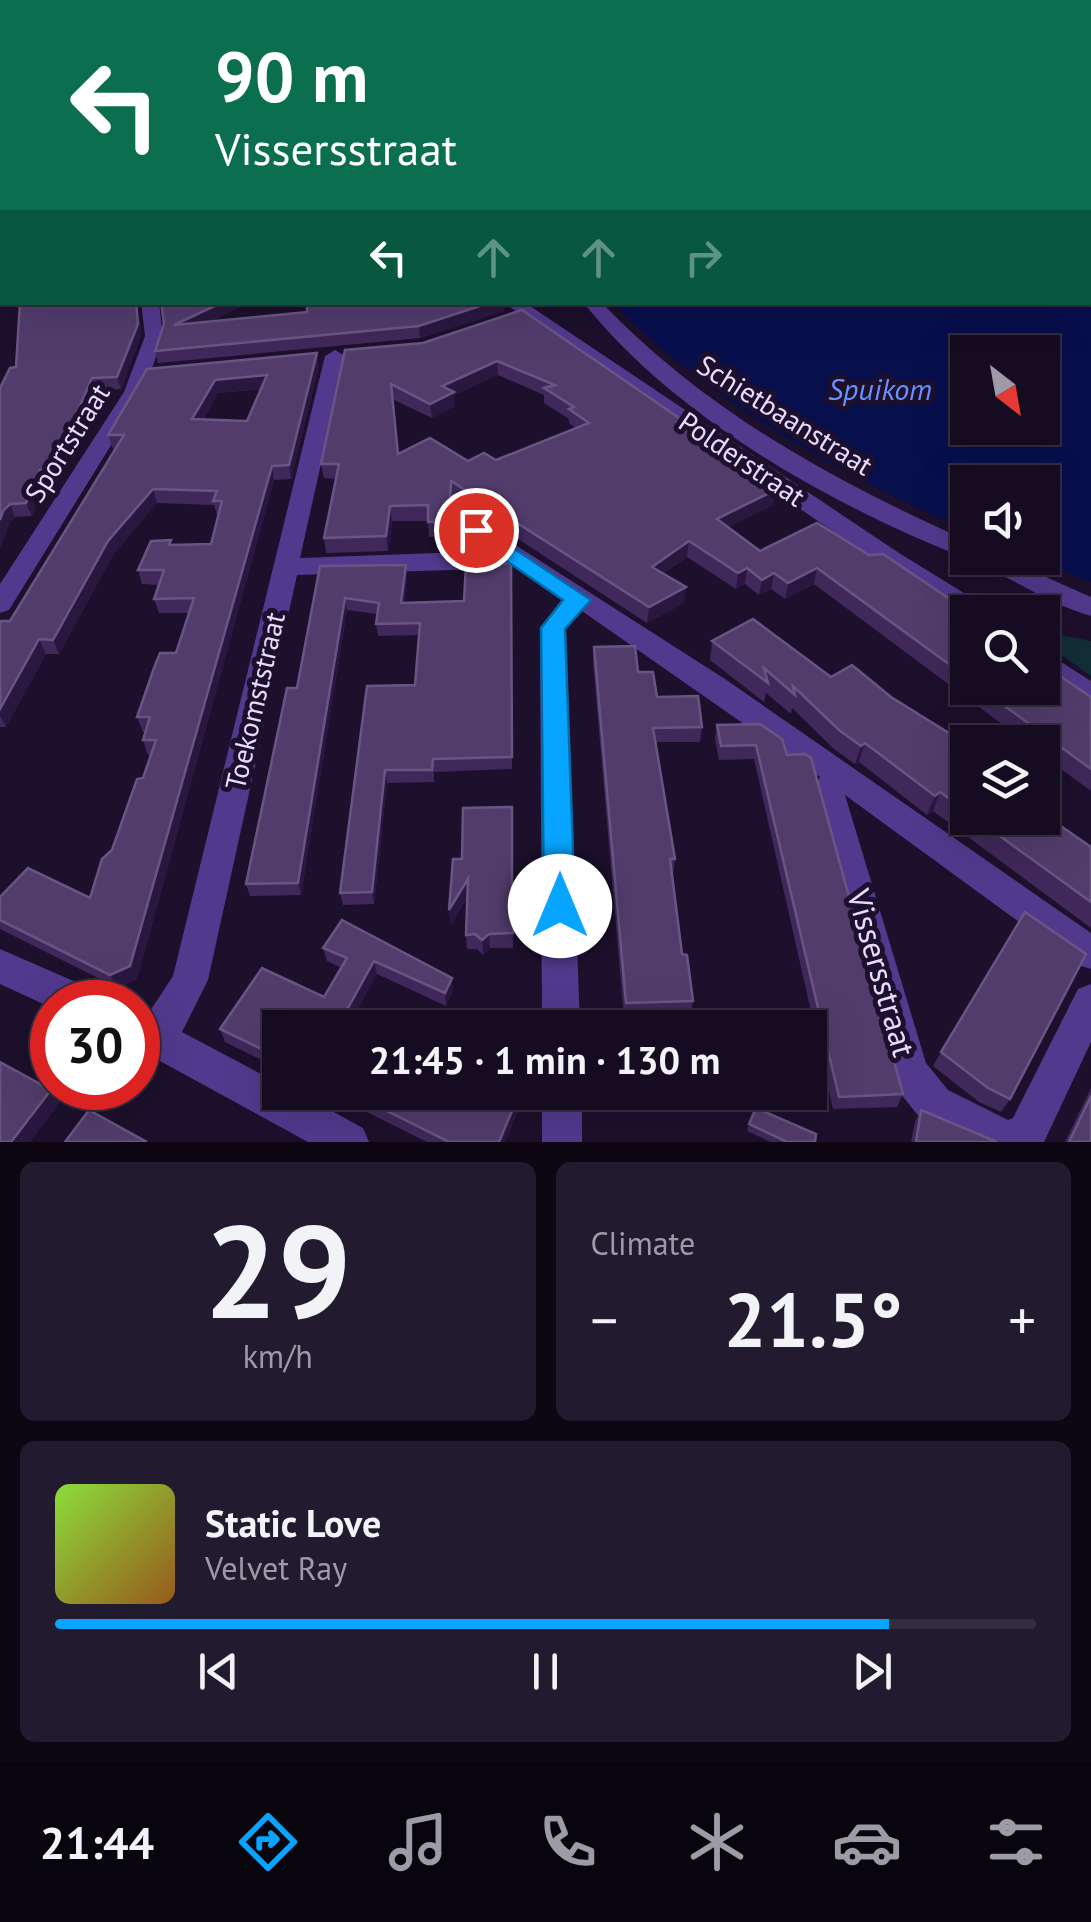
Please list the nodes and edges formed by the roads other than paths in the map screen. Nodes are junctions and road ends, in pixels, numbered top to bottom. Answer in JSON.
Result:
{"nodes":[{"id":1,"x":150,"y":305,"type":"edge"},
{"id":2,"x":593,"y":305,"type":"edge"},
{"id":3,"x":515,"y":311,"type":"edge"},
{"id":4,"x":335,"y":356,"type":"dead end"},
{"id":5,"x":476,"y":530,"type":"dead end"},
{"id":6,"x":950,"y":542,"type":"edge"},
{"id":7,"x":512,"y":555,"type":"junction"},
{"id":8,"x":288,"y":567,"type":"junction"},
{"id":9,"x":1020,"y":575,"type":"edge"},
{"id":10,"x":950,"y":596,"type":"edge"},
{"id":11,"x":580,"y":600,"type":"junction"},
{"id":12,"x":0,"y":604,"type":"edge"},
{"id":13,"x":1091,"y":607,"type":"edge"},
{"id":14,"x":1060,"y":673,"type":"edge"},
{"id":15,"x":1091,"y":695,"type":"edge"},
{"id":16,"x":843,"y":775,"type":"junction"},
{"id":17,"x":1091,"y":953,"type":"edge"},
{"id":18,"x":0,"y":966,"type":"edge"},
{"id":19,"x":31,"y":980,"type":"edge"},
{"id":20,"x":1091,"y":1002,"type":"edge"},
{"id":21,"x":561,"y":1010,"type":"edge"},
{"id":22,"x":160,"y":1022,"type":"edge"},
{"id":23,"x":160,"y":1040,"type":"edge"},
{"id":24,"x":562,"y":1110,"type":"edge"},
{"id":25,"x":349,"y":1142,"type":"edge"},
{"id":26,"x":562,"y":1142,"type":"edge"}],
"edges":[{"from":1,"to":12,"type":"street","name":"Sportstraat"},
{"from":2,"to":6,"type":"street","name":"Schietbaanstraat"},
{"from":3,"to":10,"type":"street","name":"Polderstraat"},
{"from":4,"to":8,"type":"street","name":"Toekomststraat"},
{"from":5,"to":7,"type":"street"},
{"from":7,"to":8,"type":"street"},
{"from":7,"to":11,"type":"street"},
{"from":8,"to":22,"type":"street","name":"Toekomststraat"},
{"from":9,"to":13,"type":"street"},
{"from":11,"to":16,"type":"street"},
{"from":11,"to":21,"type":"street"},
{"from":14,"to":15,"type":"street"},
{"from":16,"to":17,"type":"street"},
{"from":16,"to":20,"type":"street","name":"Vissersstraat"},
{"from":18,"to":19,"type":"street"},
{"from":23,"to":25,"type":"street"},
{"from":24,"to":26,"type":"street"}]}
